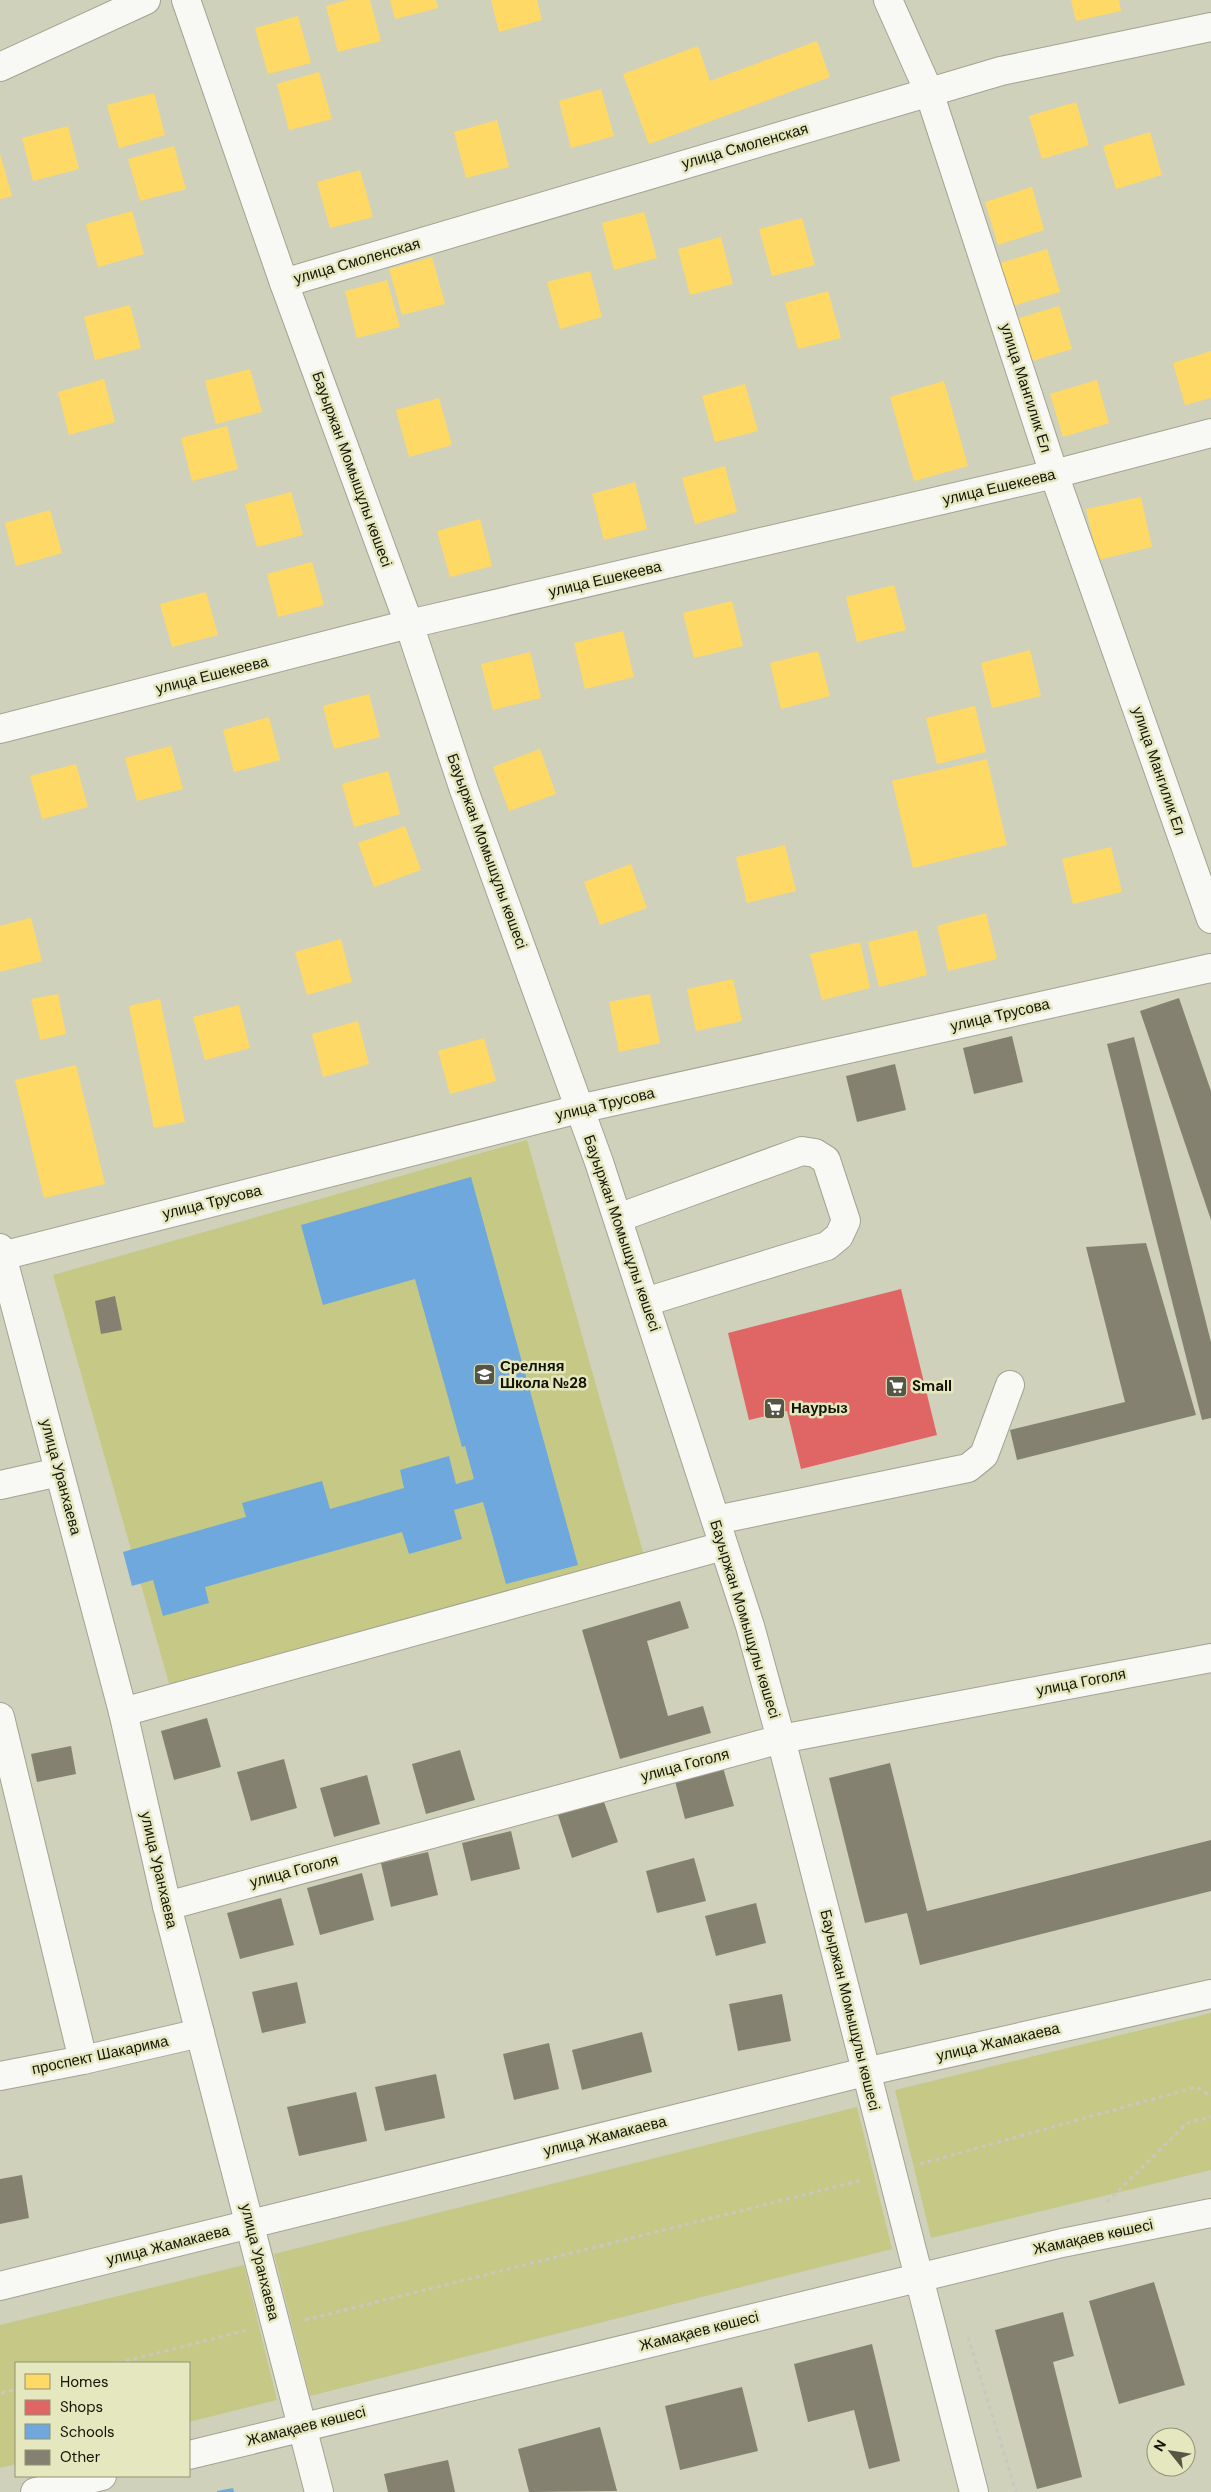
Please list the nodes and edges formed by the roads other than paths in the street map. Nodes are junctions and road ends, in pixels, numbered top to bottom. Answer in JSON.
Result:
{"nodes":[{"id":1,"x":146,"y":0,"type":"edge"},
{"id":2,"x":186,"y":0,"type":"edge"},
{"id":3,"x":888,"y":0,"type":"edge"},
{"id":4,"x":1211,"y":27,"type":"edge"},
{"id":5,"x":0,"y":67,"type":"edge"},
{"id":6,"x":928,"y":92,"type":"junction"},
{"id":7,"x":284,"y":283,"type":"junction"},
{"id":8,"x":1211,"y":433,"type":"edge"},
{"id":9,"x":1054,"y":474,"type":"junction"},
{"id":10,"x":409,"y":624,"type":"junction"},
{"id":11,"x":0,"y":729,"type":"edge"},
{"id":12,"x":1211,"y":919,"type":"edge"},
{"id":13,"x":1211,"y":968,"type":"edge"},
{"id":14,"x":579,"y":1109,"type":"junction"},
{"id":15,"x":618,"y":1218,"type":"junction"},
{"id":16,"x":1,"y":1252,"type":"edge"},
{"id":17,"x":645,"y":1302,"type":"junction"},
{"id":18,"x":1010,"y":1385,"type":"dead end"},
{"id":19,"x":59,"y":1472,"type":"junction"},
{"id":20,"x":0,"y":1486,"type":"edge"},
{"id":21,"x":716,"y":1520,"type":"junction"},
{"id":22,"x":723,"y":1546,"type":"junction"},
{"id":23,"x":1211,"y":1658,"type":"edge"},
{"id":24,"x":123,"y":1712,"type":"junction"},
{"id":25,"x":0,"y":1717,"type":"edge"},
{"id":26,"x":781,"y":1738,"type":"junction"},
{"id":27,"x":167,"y":1906,"type":"junction"},
{"id":28,"x":1211,"y":1994,"type":"edge"},
{"id":29,"x":200,"y":2033,"type":"junction"},
{"id":30,"x":83,"y":2060,"type":"junction"},
{"id":31,"x":866,"y":2072,"type":"junction"},
{"id":32,"x":0,"y":2076,"type":"edge"},
{"id":33,"x":1211,"y":2213,"type":"edge"},
{"id":34,"x":250,"y":2224,"type":"junction"},
{"id":35,"x":920,"y":2278,"type":"junction"},
{"id":36,"x":0,"y":2286,"type":"edge"},
{"id":37,"x":302,"y":2427,"type":"junction"},
{"id":38,"x":190,"y":2455,"type":"edge"},
{"id":39,"x":98,"y":2477,"type":"edge"},
{"id":40,"x":35,"y":2492,"type":"edge"},
{"id":41,"x":319,"y":2492,"type":"edge"},
{"id":42,"x":974,"y":2492,"type":"edge"}],
"edges":[{"from":1,"to":5,"type":"street"},
{"from":2,"to":7,"type":"street","name":"Бауыржан Момышұлы көшесі"},
{"from":3,"to":6,"type":"street","name":"улица Мангилик Ел"},
{"from":4,"to":6,"type":"street","name":"улица Смоленская"},
{"from":6,"to":7,"type":"street","name":"улица Смоленская"},
{"from":6,"to":9,"type":"street","name":"улица Мангилик Ел"},
{"from":7,"to":10,"type":"street","name":"Бауыржан Момышұлы көшесі"},
{"from":8,"to":9,"type":"street","name":"улица Ешекеева"},
{"from":9,"to":10,"type":"street","name":"улица Ешекеева"},
{"from":9,"to":12,"type":"street","name":"улица Мангилик Ел"},
{"from":10,"to":11,"type":"street","name":"улица Ешекеева"},
{"from":10,"to":14,"type":"street","name":"Бауыржан Момышұлы көшесі"},
{"from":13,"to":14,"type":"street","name":"улица Трусова"},
{"from":14,"to":15,"type":"street","name":"Бауыржан Момышұлы көшесі"},
{"from":14,"to":16,"type":"street","name":"улица Трусова"},
{"from":15,"to":17,"type":"street","name":"Бауыржан Момышұлы көшесі"},
{"from":15,"to":17,"type":"street"},
{"from":16,"to":19,"type":"street","name":"улица Уранхаева"},
{"from":17,"to":21,"type":"street","name":"Бауыржан Момышұлы көшесі"},
{"from":18,"to":21,"type":"street"},
{"from":19,"to":20,"type":"street"},
{"from":19,"to":24,"type":"street","name":"улица Уранхаева"},
{"from":21,"to":22,"type":"street","name":"Бауыржан Момышұлы көшесі"},
{"from":22,"to":24,"type":"street"},
{"from":22,"to":26,"type":"street","name":"Бауыржан Момышұлы көшесі"},
{"from":23,"to":26,"type":"street","name":"улица Гоголя"},
{"from":24,"to":27,"type":"street","name":"улица Уранхаева"},
{"from":25,"to":30,"type":"street"},
{"from":26,"to":27,"type":"street","name":"улица Гоголя"},
{"from":26,"to":31,"type":"street","name":"Бауыржан Момышұлы көшесі"},
{"from":27,"to":29,"type":"street","name":"улица Уранхаева"},
{"from":28,"to":31,"type":"street","name":"улица Жамакаева"},
{"from":29,"to":30,"type":"street","name":"проспект Шакарима"},
{"from":29,"to":34,"type":"street","name":"улица Уранхаева"},
{"from":30,"to":32,"type":"street","name":"проспект Шакарима"},
{"from":31,"to":34,"type":"street","name":"улица Жамакаева"},
{"from":31,"to":35,"type":"street","name":"Бауыржан Момышұлы көшесі"},
{"from":33,"to":35,"type":"street","name":"Жамақаев көшесі"},
{"from":34,"to":36,"type":"street","name":"улица Жамакаева"},
{"from":34,"to":37,"type":"street","name":"улица Уранхаева"},
{"from":35,"to":37,"type":"street","name":"Жамақаев көшесі"},
{"from":35,"to":42,"type":"street","name":"Бауыржан Момышұлы көшесі"},
{"from":37,"to":38,"type":"street","name":"Жамақаев көшесі"},
{"from":37,"to":41,"type":"street","name":"улица Уранхаева"},
{"from":39,"to":40,"type":"street"}]}
